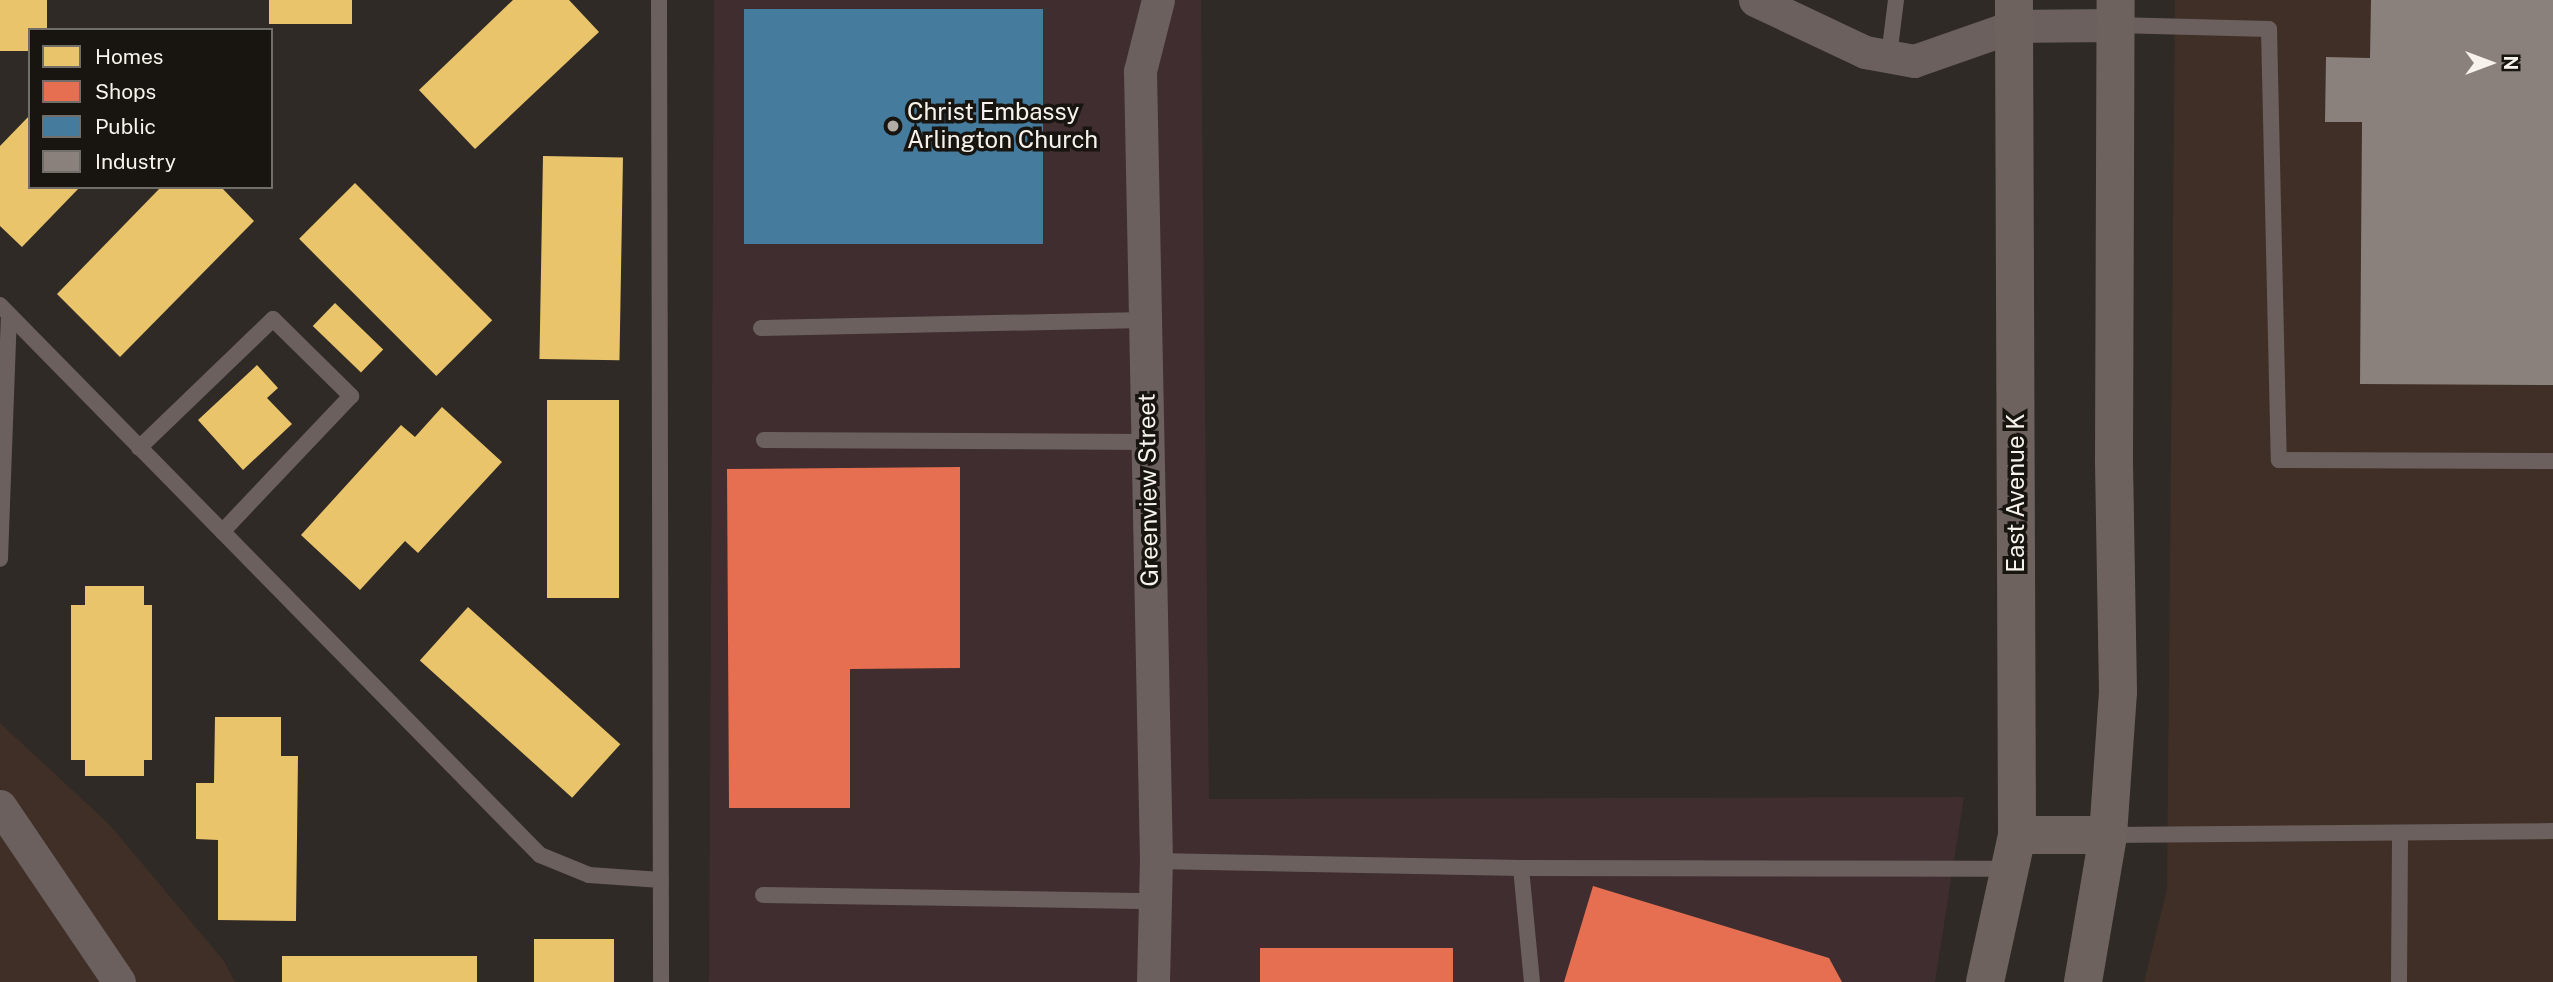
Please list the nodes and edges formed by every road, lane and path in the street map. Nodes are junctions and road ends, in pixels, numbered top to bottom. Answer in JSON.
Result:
{"nodes":[{"id":1,"x":659,"y":0,"type":"edge"},
{"id":2,"x":1158,"y":0,"type":"edge"},
{"id":3,"x":1755,"y":0,"type":"edge"},
{"id":4,"x":1896,"y":0,"type":"edge"},
{"id":5,"x":2116,"y":12,"type":"edge"},
{"id":6,"x":2014,"y":13,"type":"edge"},
{"id":7,"x":1889,"y":56,"type":"junction"},
{"id":8,"x":5,"y":310,"type":"edge"},
{"id":9,"x":1144,"y":320,"type":"junction"},
{"id":10,"x":761,"y":328,"type":"dead end"},
{"id":11,"x":764,"y":440,"type":"dead end"},
{"id":12,"x":1147,"y":442,"type":"junction"},
{"id":13,"x":139,"y":448,"type":"junction"},
{"id":14,"x":2553,"y":461,"type":"edge"},
{"id":15,"x":222,"y":532,"type":"junction"},
{"id":16,"x":0,"y":559,"type":"edge"},
{"id":17,"x":0,"y":806,"type":"edge"},
{"id":18,"x":2553,"y":831,"type":"edge"},
{"id":19,"x":2400,"y":832,"type":"junction"},
{"id":20,"x":2108,"y":835,"type":"junction"},
{"id":21,"x":2013,"y":852,"type":"junction"},
{"id":22,"x":1156,"y":861,"type":"junction"},
{"id":23,"x":1521,"y":867,"type":"junction"},
{"id":24,"x":661,"y":880,"type":"junction"},
{"id":25,"x":763,"y":894,"type":"dead end"},
{"id":26,"x":1155,"y":901,"type":"junction"},
{"id":27,"x":119,"y":982,"type":"edge"},
{"id":28,"x":661,"y":982,"type":"edge"},
{"id":29,"x":1153,"y":982,"type":"edge"},
{"id":30,"x":1532,"y":982,"type":"edge"},
{"id":31,"x":1984,"y":982,"type":"edge"},
{"id":32,"x":2083,"y":982,"type":"edge"},
{"id":33,"x":2399,"y":982,"type":"edge"}],
"edges":[{"from":1,"to":24,"type":"lane"},
{"from":2,"to":9,"type":"street","name":"Greenview Street"},
{"from":3,"to":7,"type":"street"},
{"from":4,"to":7,"type":"lane"},
{"from":5,"to":6,"type":"street"},
{"from":5,"to":14,"type":"lane"},
{"from":5,"to":20,"type":"street"},
{"from":6,"to":7,"type":"street"},
{"from":6,"to":21,"type":"street","name":"East Avenue K"},
{"from":8,"to":13,"type":"lane"},
{"from":8,"to":16,"type":"lane"},
{"from":9,"to":10,"type":"lane"},
{"from":9,"to":12,"type":"street","name":"Greenview Street"},
{"from":11,"to":12,"type":"lane"},
{"from":12,"to":22,"type":"street","name":"Greenview Street"},
{"from":13,"to":15,"type":"lane"},
{"from":13,"to":15,"type":"lane"},
{"from":15,"to":24,"type":"lane"},
{"from":17,"to":27,"type":"street"},
{"from":18,"to":19,"type":"lane"},
{"from":19,"to":20,"type":"lane"},
{"from":19,"to":33,"type":"lane"},
{"from":20,"to":21,"type":"street"},
{"from":20,"to":32,"type":"street"},
{"from":21,"to":23,"type":"lane"},
{"from":21,"to":31,"type":"street","name":"East Avenue K"},
{"from":22,"to":23,"type":"lane"},
{"from":22,"to":26,"type":"street","name":"Greenview Street"},
{"from":23,"to":30,"type":"lane"},
{"from":24,"to":28,"type":"lane"},
{"from":25,"to":26,"type":"lane"},
{"from":26,"to":29,"type":"street","name":"Greenview Street"}]}
